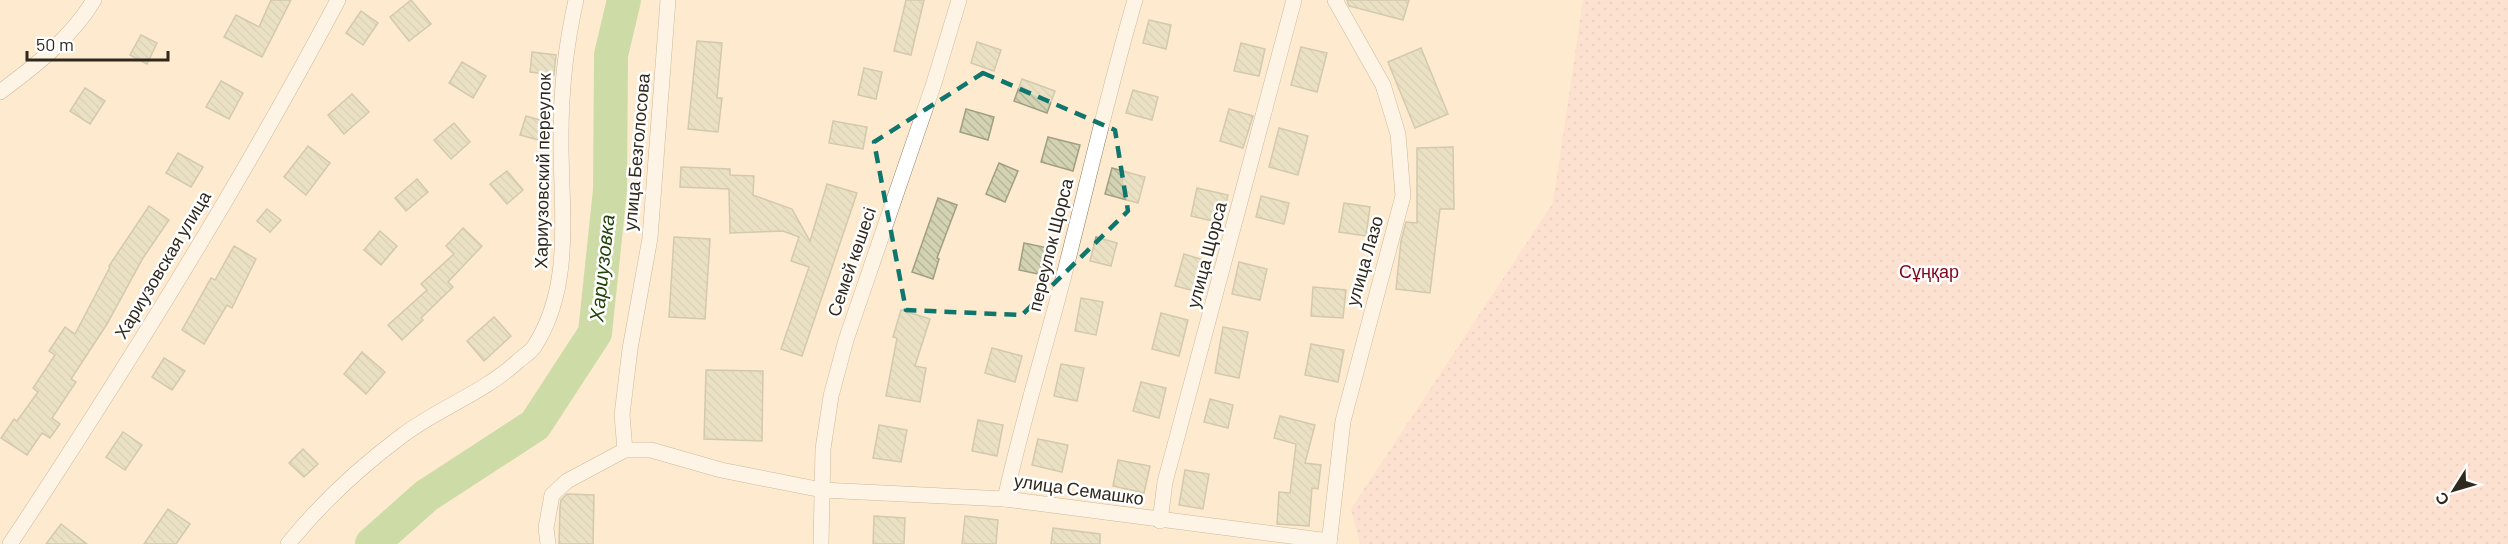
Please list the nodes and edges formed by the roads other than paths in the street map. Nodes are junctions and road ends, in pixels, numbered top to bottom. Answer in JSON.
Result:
{"nodes":[{"id":1,"x":94,"y":0,"type":"edge"},
{"id":2,"x":338,"y":0,"type":"edge"},
{"id":3,"x":576,"y":0,"type":"edge"},
{"id":4,"x":668,"y":0,"type":"edge"},
{"id":5,"x":959,"y":0,"type":"edge"},
{"id":6,"x":1135,"y":0,"type":"edge"},
{"id":7,"x":1294,"y":0,"type":"edge"},
{"id":8,"x":1335,"y":0,"type":"edge"},
{"id":9,"x":0,"y":92,"type":"edge"},
{"id":10,"x":625,"y":450,"type":"junction"},
{"id":11,"x":822,"y":490,"type":"junction"},
{"id":12,"x":1005,"y":500,"type":"junction"},
{"id":13,"x":1160,"y":521,"type":"junction"},
{"id":14,"x":1329,"y":543,"type":"edge"},
{"id":15,"x":10,"y":544,"type":"edge"},
{"id":16,"x":288,"y":544,"type":"edge"},
{"id":17,"x":548,"y":544,"type":"edge"},
{"id":18,"x":821,"y":544,"type":"edge"}],
"edges":[{"from":1,"to":9,"type":"street"},
{"from":2,"to":15,"type":"street","name":"Хариузовская улица"},
{"from":3,"to":16,"type":"street","name":"Хариузовский переулок"},
{"from":4,"to":10,"type":"street","name":"улица Безголосова"},
{"from":5,"to":11,"type":"street","name":"Семей көшесі"},
{"from":6,"to":12,"type":"street","name":"переулок Щорса"},
{"from":7,"to":13,"type":"street","name":"улица Щорса"},
{"from":8,"to":14,"type":"street","name":"улица Лазо"},
{"from":10,"to":11,"type":"street"},
{"from":10,"to":17,"type":"street"},
{"from":11,"to":12,"type":"street","name":"улица Семашко"},
{"from":11,"to":18,"type":"street","name":"Семей көшесі"},
{"from":12,"to":13,"type":"street","name":"улица Семашко"},
{"from":13,"to":14,"type":"street","name":"улица Семашко"}]}
